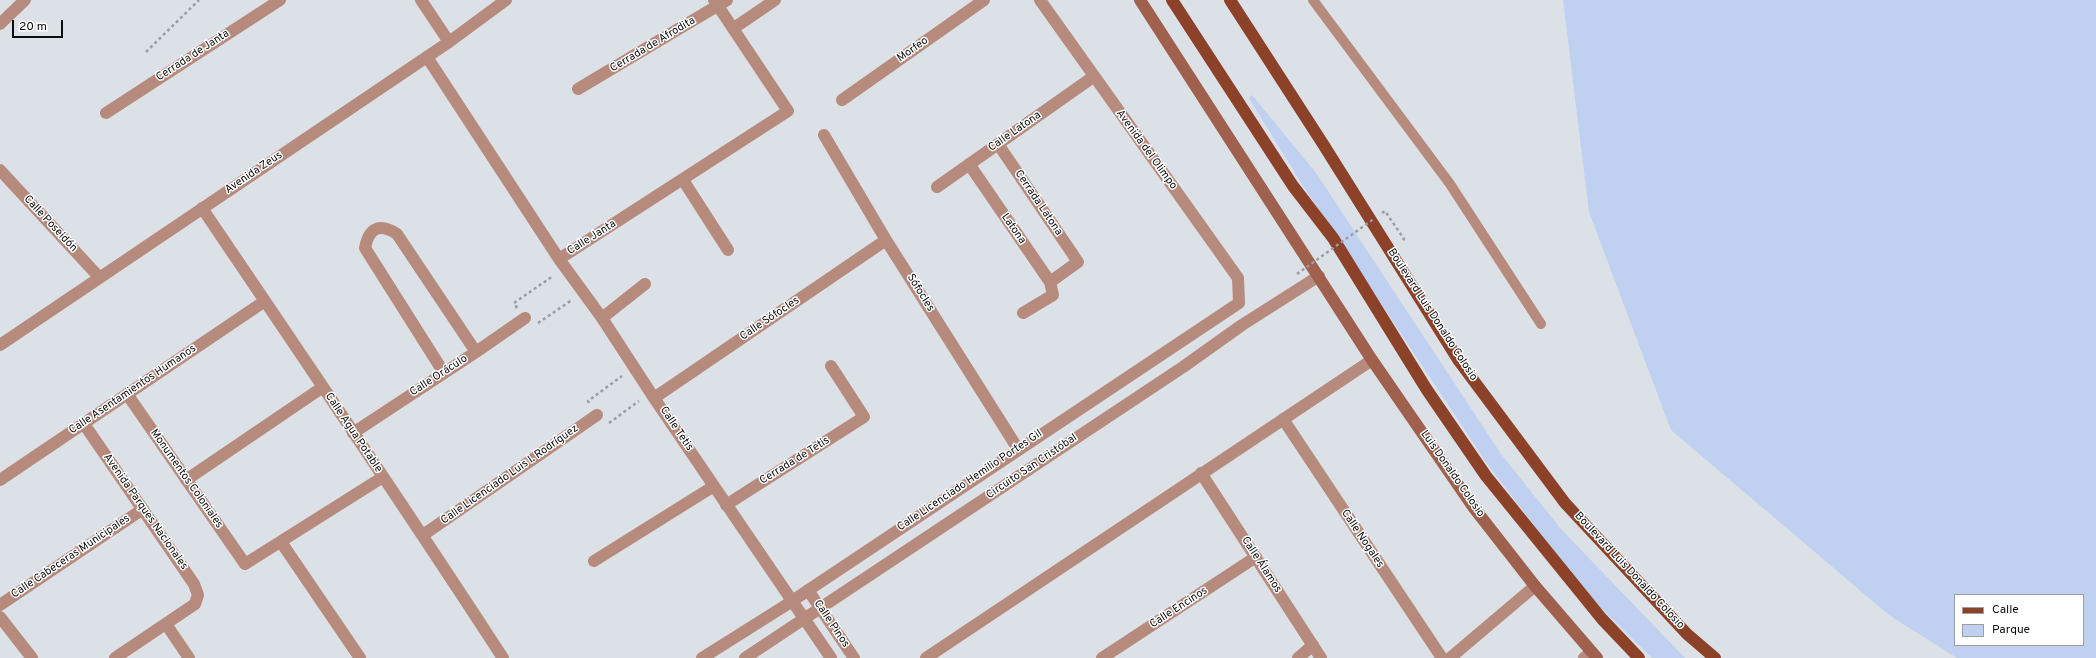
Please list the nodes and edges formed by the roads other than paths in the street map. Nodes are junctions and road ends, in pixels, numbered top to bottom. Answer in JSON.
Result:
{"nodes":[{"id":1,"x":25,"y":0,"type":"edge"},
{"id":2,"x":280,"y":0,"type":"edge"},
{"id":3,"x":421,"y":0,"type":"edge"},
{"id":4,"x":506,"y":0,"type":"edge"},
{"id":5,"x":775,"y":0,"type":"edge"},
{"id":6,"x":984,"y":0,"type":"edge"},
{"id":7,"x":1040,"y":0,"type":"edge"},
{"id":8,"x":1140,"y":0,"type":"edge"},
{"id":9,"x":1172,"y":0,"type":"edge"},
{"id":10,"x":1230,"y":0,"type":"edge"},
{"id":11,"x":1313,"y":0,"type":"edge"},
{"id":12,"x":720,"y":2,"type":"edge"},
{"id":13,"x":0,"y":24,"type":"edge"},
{"id":14,"x":734,"y":28,"type":"junction"},
{"id":15,"x":449,"y":42,"type":"junction"},
{"id":16,"x":427,"y":57,"type":"junction"},
{"id":17,"x":1093,"y":77,"type":"junction"},
{"id":18,"x":578,"y":89,"type":"dead end"},
{"id":19,"x":842,"y":100,"type":"dead end"},
{"id":20,"x":106,"y":113,"type":"dead end"},
{"id":21,"x":824,"y":135,"type":"dead end"},
{"id":22,"x":998,"y":144,"type":"junction"},
{"id":23,"x":969,"y":164,"type":"junction"},
{"id":24,"x":0,"y":170,"type":"edge"},
{"id":25,"x":683,"y":180,"type":"junction"},
{"id":26,"x":937,"y":187,"type":"dead end"},
{"id":27,"x":202,"y":208,"type":"junction"},
{"id":28,"x":886,"y":240,"type":"junction"},
{"id":29,"x":728,"y":250,"type":"dead end"},
{"id":30,"x":562,"y":263,"type":"junction"},
{"id":31,"x":1319,"y":276,"type":"junction"},
{"id":32,"x":99,"y":277,"type":"junction"},
{"id":33,"x":1050,"y":282,"type":"junction"},
{"id":34,"x":646,"y":284,"type":"dead end"},
{"id":35,"x":265,"y":301,"type":"junction"},
{"id":36,"x":1238,"y":303,"type":"joint"},
{"id":37,"x":1023,"y":313,"type":"dead end"},
{"id":38,"x":525,"y":318,"type":"road end"},
{"id":39,"x":602,"y":318,"type":"junction"},
{"id":40,"x":1541,"y":324,"type":"dead end"},
{"id":41,"x":0,"y":345,"type":"edge"},
{"id":42,"x":476,"y":352,"type":"junction"},
{"id":43,"x":1372,"y":360,"type":"junction"},
{"id":44,"x":831,"y":366,"type":"dead end"},
{"id":45,"x":444,"y":373,"type":"junction"},
{"id":46,"x":322,"y":388,"type":"junction"},
{"id":47,"x":127,"y":394,"type":"junction"},
{"id":48,"x":652,"y":395,"type":"junction"},
{"id":49,"x":597,"y":415,"type":"road end"},
{"id":50,"x":1283,"y":419,"type":"junction"},
{"id":51,"x":84,"y":424,"type":"junction"},
{"id":52,"x":353,"y":432,"type":"junction"},
{"id":53,"x":1018,"y":449,"type":"junction"},
{"id":54,"x":1202,"y":473,"type":"junction"},
{"id":55,"x":382,"y":477,"type":"junction"},
{"id":56,"x":0,"y":480,"type":"edge"},
{"id":57,"x":186,"y":480,"type":"junction"},
{"id":58,"x":714,"y":486,"type":"junction"},
{"id":59,"x":726,"y":505,"type":"junction"},
{"id":60,"x":143,"y":509,"type":"junction"},
{"id":61,"x":423,"y":535,"type":"junction"},
{"id":62,"x":280,"y":542,"type":"junction"},
{"id":63,"x":1256,"y":558,"type":"junction"},
{"id":64,"x":594,"y":561,"type":"dead end"},
{"id":65,"x":1535,"y":586,"type":"junction"},
{"id":66,"x":808,"y":590,"type":"junction"},
{"id":67,"x":792,"y":600,"type":"junction"},
{"id":68,"x":0,"y":605,"type":"edge"},
{"id":69,"x":821,"y":609,"type":"junction"},
{"id":70,"x":0,"y":617,"type":"edge"},
{"id":71,"x":804,"y":619,"type":"junction"},
{"id":72,"x":166,"y":624,"type":"junction"},
{"id":73,"x":1313,"y":645,"type":"junction"},
{"id":74,"x":1591,"y":656,"type":"edge"},
{"id":75,"x":32,"y":658,"type":"edge"},
{"id":76,"x":115,"y":658,"type":"edge"},
{"id":77,"x":189,"y":658,"type":"edge"},
{"id":78,"x":360,"y":658,"type":"edge"},
{"id":79,"x":503,"y":658,"type":"edge"},
{"id":80,"x":702,"y":658,"type":"edge"},
{"id":81,"x":745,"y":658,"type":"edge"},
{"id":82,"x":831,"y":658,"type":"edge"},
{"id":83,"x":854,"y":658,"type":"edge"},
{"id":84,"x":926,"y":658,"type":"edge"},
{"id":85,"x":1102,"y":658,"type":"edge"},
{"id":86,"x":1298,"y":658,"type":"edge"},
{"id":87,"x":1321,"y":658,"type":"edge"},
{"id":88,"x":1442,"y":658,"type":"edge"},
{"id":89,"x":1450,"y":658,"type":"edge"},
{"id":90,"x":1639,"y":658,"type":"edge"},
{"id":91,"x":1715,"y":658,"type":"edge"}],
"edges":[{"from":1,"to":13,"type":"street"},
{"from":2,"to":20,"type":"street","name":"Cerrada de Janta"},
{"from":3,"to":15,"type":"street"},
{"from":4,"to":15,"type":"street","name":"Avenida Zeus"},
{"from":5,"to":14,"type":"street"},
{"from":6,"to":19,"type":"street","name":"Morfeo"},
{"from":7,"to":17,"type":"street","name":"Avenida del Olimpo"},
{"from":8,"to":31,"type":"street","name":"Luis Donaldo Colosio"},
{"from":9,"to":90,"type":"main road"},
{"from":10,"to":91,"type":"main road","name":"Boulevard Luis Donaldo Colosio"},
{"from":11,"to":40,"type":"lane"},
{"from":12,"to":14,"type":"street"},
{"from":12,"to":18,"type":"street","name":"Cerrada de Afrodita"},
{"from":14,"to":25,"type":"street","name":"Calle Janta"},
{"from":15,"to":16,"type":"street","name":"Avenida Zeus"},
{"from":16,"to":27,"type":"street","name":"Avenida Zeus"},
{"from":16,"to":30,"type":"street","name":"Calle Janta"},
{"from":17,"to":22,"type":"street","name":"Calle Latona"},
{"from":17,"to":36,"type":"street","name":"Avenida del Olimpo"},
{"from":21,"to":28,"type":"street","name":"Sófocles"},
{"from":22,"to":23,"type":"street","name":"Calle Latona"},
{"from":22,"to":33,"type":"street","name":"Cerrada Latona"},
{"from":23,"to":26,"type":"street","name":"Calle Latona"},
{"from":23,"to":33,"type":"street","name":"Latona"},
{"from":24,"to":32,"type":"street","name":"Calle Poseidón"},
{"from":25,"to":29,"type":"street"},
{"from":25,"to":30,"type":"street","name":"Calle Janta"},
{"from":27,"to":32,"type":"street","name":"Avenida Zeus"},
{"from":27,"to":35,"type":"street","name":"Calle Agua Potable"},
{"from":28,"to":48,"type":"street","name":"Calle Sófocles"},
{"from":28,"to":53,"type":"street","name":"Sófocles"},
{"from":30,"to":39,"type":"street","name":"Calle Tetis"},
{"from":31,"to":43,"type":"street","name":"Luis Donaldo Colosio"},
{"from":31,"to":69,"type":"street","name":"Circuito San Cristóbal"},
{"from":32,"to":41,"type":"street","name":"Avenida Zeus"},
{"from":33,"to":37,"type":"street","name":"Latona"},
{"from":34,"to":39,"type":"street"},
{"from":35,"to":46,"type":"street","name":"Calle Agua Potable"},
{"from":35,"to":47,"type":"street","name":"Calle Asentamientos Humanos"},
{"from":36,"to":53,"type":"street","name":"Calle Licenciado Hemilio Portes Gil"},
{"from":38,"to":42,"type":"street","name":"Calle Oráculo"},
{"from":39,"to":48,"type":"street","name":"Calle Tetis"},
{"from":42,"to":45,"type":"street","name":"Calle Oráculo"},
{"from":42,"to":45,"type":"street"},
{"from":43,"to":50,"type":"street"},
{"from":43,"to":65,"type":"street","name":"Luis Donaldo Colosio"},
{"from":44,"to":59,"type":"street","name":"Cerrada de Tetis"},
{"from":45,"to":52,"type":"street","name":"Calle Oráculo"},
{"from":46,"to":52,"type":"street","name":"Calle Agua Potable"},
{"from":46,"to":57,"type":"street"},
{"from":47,"to":51,"type":"street","name":"Calle Asentamientos Humanos"},
{"from":47,"to":57,"type":"street","name":"Monumentos Coloniales"},
{"from":48,"to":58,"type":"street","name":"Calle Tetis"},
{"from":49,"to":61,"type":"street","name":"Calle Licenciado Luis I. Rodríguez"},
{"from":50,"to":54,"type":"street"},
{"from":50,"to":88,"type":"street","name":"Calle Nogales"},
{"from":51,"to":56,"type":"street","name":"Calle Asentamientos Humanos"},
{"from":51,"to":60,"type":"street","name":"Avenida Parques Nacionales"},
{"from":52,"to":55,"type":"street","name":"Calle Agua Potable"},
{"from":53,"to":66,"type":"street","name":"Calle Licenciado Hemilio Portes Gil"},
{"from":54,"to":63,"type":"street","name":"Calle Álamos"},
{"from":54,"to":84,"type":"street"},
{"from":55,"to":61,"type":"street","name":"Calle Agua Potable"},
{"from":55,"to":62,"type":"street"},
{"from":57,"to":62,"type":"street","name":"Monumentos Coloniales"},
{"from":58,"to":59,"type":"street","name":"Calle Tetis"},
{"from":58,"to":64,"type":"street"},
{"from":59,"to":67,"type":"street","name":"Calle Tetis"},
{"from":60,"to":68,"type":"street","name":"Calle Cabeceras Municipales"},
{"from":60,"to":72,"type":"street","name":"Avenida Parques Nacionales"},
{"from":61,"to":79,"type":"street","name":"Calle Agua Potable"},
{"from":62,"to":78,"type":"street"},
{"from":63,"to":73,"type":"street","name":"Calle Álamos"},
{"from":63,"to":85,"type":"street","name":"Calle Encinos"},
{"from":65,"to":74,"type":"street","name":"Luis Donaldo Colosio"},
{"from":65,"to":89,"type":"street"},
{"from":66,"to":67,"type":"street","name":"Calle Licenciado Hemilio Portes Gil"},
{"from":66,"to":69,"type":"street","name":"Calle Pinos"},
{"from":67,"to":71,"type":"street","name":"Calle Pinos"},
{"from":67,"to":80,"type":"street","name":"Calle Licenciado Hemilio Portes Gil"},
{"from":69,"to":71,"type":"street","name":"Circuito San Cristóbal"},
{"from":69,"to":83,"type":"street","name":"Calle Pinos"},
{"from":70,"to":75,"type":"street"},
{"from":71,"to":81,"type":"street","name":"Circuito San Cristóbal"},
{"from":71,"to":82,"type":"street","name":"Calle Pinos"},
{"from":72,"to":76,"type":"street"},
{"from":72,"to":77,"type":"street"},
{"from":73,"to":86,"type":"street"},
{"from":73,"to":87,"type":"street","name":"Calle Álamos"}]}
